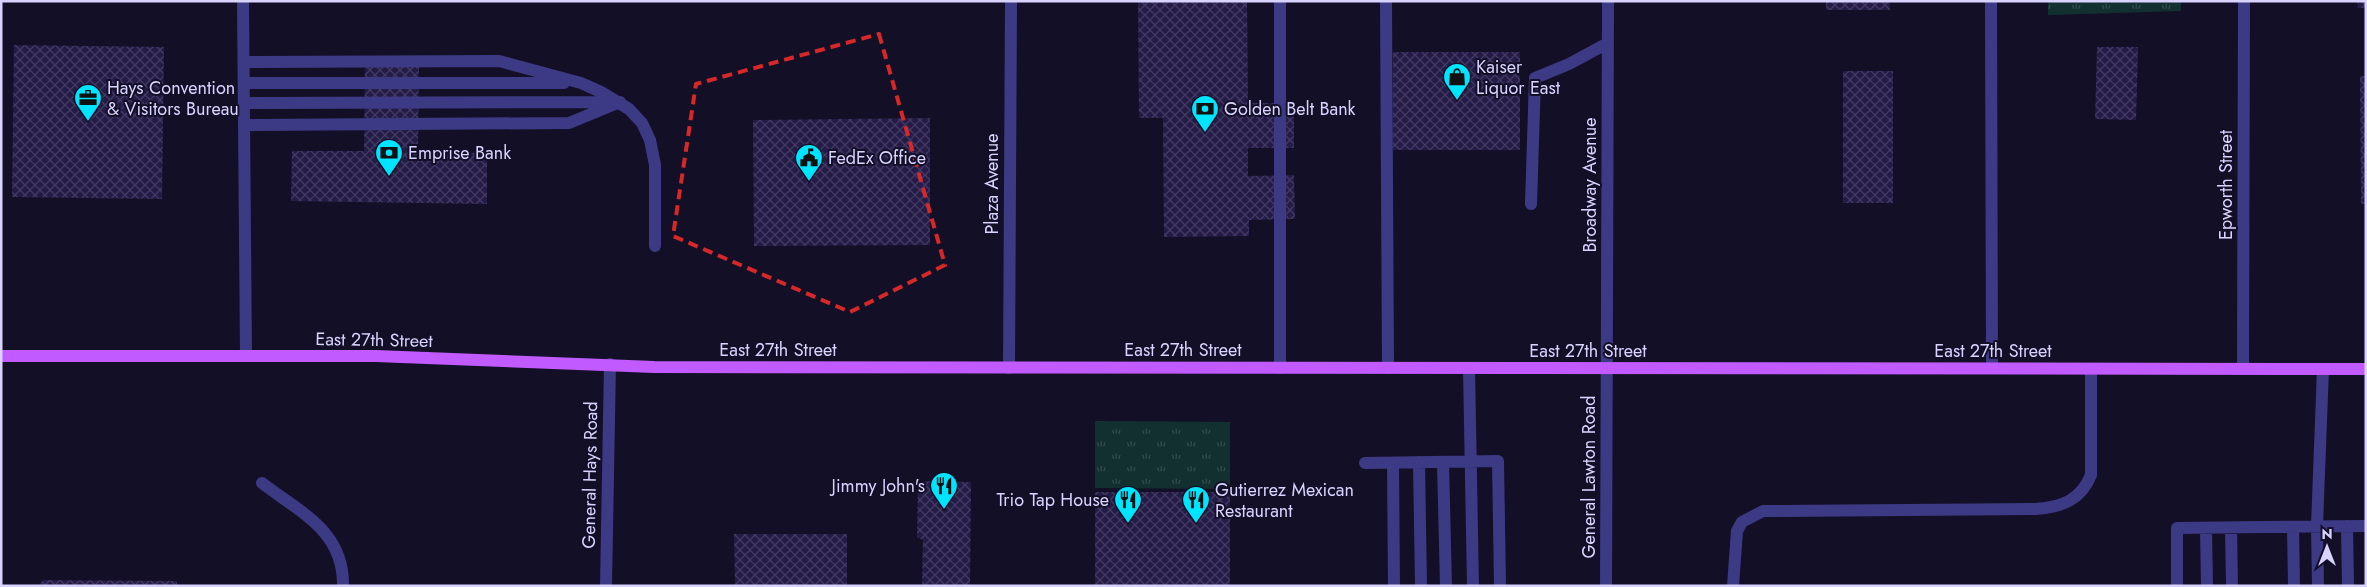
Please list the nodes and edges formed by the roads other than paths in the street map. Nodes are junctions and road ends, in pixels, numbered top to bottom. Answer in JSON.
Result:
{"nodes":[{"id":1,"x":243,"y":1,"type":"edge"},
{"id":2,"x":1010,"y":1,"type":"edge"},
{"id":3,"x":1280,"y":1,"type":"edge"},
{"id":4,"x":1386,"y":1,"type":"edge"},
{"id":5,"x":1608,"y":1,"type":"edge"},
{"id":6,"x":1991,"y":1,"type":"edge"},
{"id":7,"x":2244,"y":1,"type":"edge"},
{"id":8,"x":1608,"y":43,"type":"junction"},
{"id":9,"x":244,"y":62,"type":"junction"},
{"id":10,"x":244,"y":83,"type":"junction"},
{"id":11,"x":581,"y":83,"type":"junction"},
{"id":12,"x":620,"y":102,"type":"junction"},
{"id":13,"x":244,"y":103,"type":"junction"},
{"id":14,"x":244,"y":124,"type":"junction"},
{"id":15,"x":1531,"y":204,"type":"dead end"},
{"id":16,"x":655,"y":246,"type":"dead end"},
{"id":17,"x":1,"y":356,"type":"edge"},
{"id":18,"x":246,"y":356,"type":"junction"},
{"id":19,"x":610,"y":364,"type":"junction"},
{"id":20,"x":1009,"y":368,"type":"junction"},
{"id":21,"x":1280,"y":368,"type":"junction"},
{"id":22,"x":1388,"y":368,"type":"junction"},
{"id":23,"x":1469,"y":368,"type":"junction"},
{"id":24,"x":1607,"y":368,"type":"junction"},
{"id":25,"x":1992,"y":368,"type":"junction"},
{"id":26,"x":2091,"y":369,"type":"junction"},
{"id":27,"x":2243,"y":369,"type":"junction"},
{"id":28,"x":2323,"y":369,"type":"junction"},
{"id":29,"x":2366,"y":369,"type":"edge"},
{"id":30,"x":1471,"y":461,"type":"junction"},
{"id":31,"x":1393,"y":462,"type":"junction"},
{"id":32,"x":1419,"y":462,"type":"junction"},
{"id":33,"x":1443,"y":462,"type":"junction"},
{"id":34,"x":1364,"y":463,"type":"dead end"},
{"id":35,"x":262,"y":483,"type":"dead end"},
{"id":36,"x":2317,"y":526,"type":"junction"},
{"id":37,"x":2347,"y":526,"type":"junction"},
{"id":38,"x":2366,"y":526,"type":"edge"},
{"id":39,"x":2293,"y":527,"type":"junction"},
{"id":40,"x":2206,"y":528,"type":"junction"},
{"id":41,"x":2231,"y":528,"type":"junction"},
{"id":42,"x":343,"y":586,"type":"edge"},
{"id":43,"x":606,"y":586,"type":"edge"},
{"id":44,"x":1394,"y":586,"type":"edge"},
{"id":45,"x":1420,"y":586,"type":"edge"},
{"id":46,"x":1446,"y":586,"type":"edge"},
{"id":47,"x":1473,"y":586,"type":"edge"},
{"id":48,"x":1500,"y":586,"type":"edge"},
{"id":49,"x":1606,"y":586,"type":"edge"},
{"id":50,"x":1733,"y":586,"type":"edge"},
{"id":51,"x":2177,"y":586,"type":"edge"},
{"id":52,"x":2207,"y":586,"type":"edge"},
{"id":53,"x":2232,"y":586,"type":"edge"},
{"id":54,"x":2294,"y":586,"type":"edge"},
{"id":55,"x":2318,"y":586,"type":"edge"},
{"id":56,"x":2348,"y":586,"type":"edge"}],
"edges":[{"from":1,"to":9,"type":"street"},
{"from":2,"to":20,"type":"street","name":"Plaza Avenue"},
{"from":3,"to":21,"type":"street"},
{"from":4,"to":22,"type":"street"},
{"from":5,"to":8,"type":"street","name":"Broadway Avenue"},
{"from":6,"to":25,"type":"street"},
{"from":7,"to":27,"type":"street","name":"Epworth Street"},
{"from":8,"to":15,"type":"street"},
{"from":8,"to":24,"type":"street","name":"Broadway Avenue"},
{"from":9,"to":10,"type":"street"},
{"from":9,"to":11,"type":"street"},
{"from":10,"to":11,"type":"street"},
{"from":10,"to":13,"type":"street"},
{"from":11,"to":12,"type":"street"},
{"from":12,"to":13,"type":"street"},
{"from":12,"to":14,"type":"street"},
{"from":12,"to":16,"type":"street"},
{"from":13,"to":14,"type":"street"},
{"from":14,"to":18,"type":"street"},
{"from":17,"to":18,"type":"main road","name":"East 27th Street"},
{"from":18,"to":19,"type":"main road","name":"East 27th Street"},
{"from":19,"to":20,"type":"main road","name":"East 27th Street"},
{"from":19,"to":43,"type":"street","name":"General Hays Road"},
{"from":20,"to":21,"type":"main road","name":"East 27th Street"},
{"from":21,"to":22,"type":"main road","name":"East 27th Street"},
{"from":22,"to":23,"type":"main road","name":"East 27th Street"},
{"from":23,"to":24,"type":"main road","name":"East 27th Street"},
{"from":23,"to":30,"type":"street"},
{"from":24,"to":25,"type":"main road","name":"East 27th Street"},
{"from":24,"to":49,"type":"street","name":"General Lawton Road"},
{"from":25,"to":26,"type":"main road","name":"East 27th Street"},
{"from":26,"to":27,"type":"main road","name":"East 27th Street"},
{"from":26,"to":50,"type":"street"},
{"from":27,"to":28,"type":"main road","name":"East 27th Street"},
{"from":28,"to":29,"type":"main road","name":"East 27th Street"},
{"from":28,"to":36,"type":"street"},
{"from":30,"to":33,"type":"street"},
{"from":30,"to":47,"type":"street"},
{"from":30,"to":48,"type":"street"},
{"from":31,"to":32,"type":"street"},
{"from":31,"to":34,"type":"street"},
{"from":31,"to":44,"type":"street"},
{"from":32,"to":33,"type":"street"},
{"from":32,"to":45,"type":"street"},
{"from":33,"to":46,"type":"street"},
{"from":35,"to":42,"type":"street"},
{"from":36,"to":37,"type":"street"},
{"from":36,"to":39,"type":"street"},
{"from":36,"to":55,"type":"street"},
{"from":37,"to":38,"type":"street"},
{"from":37,"to":56,"type":"street"},
{"from":39,"to":41,"type":"street"},
{"from":39,"to":54,"type":"street"},
{"from":40,"to":41,"type":"street"},
{"from":40,"to":51,"type":"street"},
{"from":40,"to":52,"type":"street"},
{"from":41,"to":53,"type":"street"}]}
